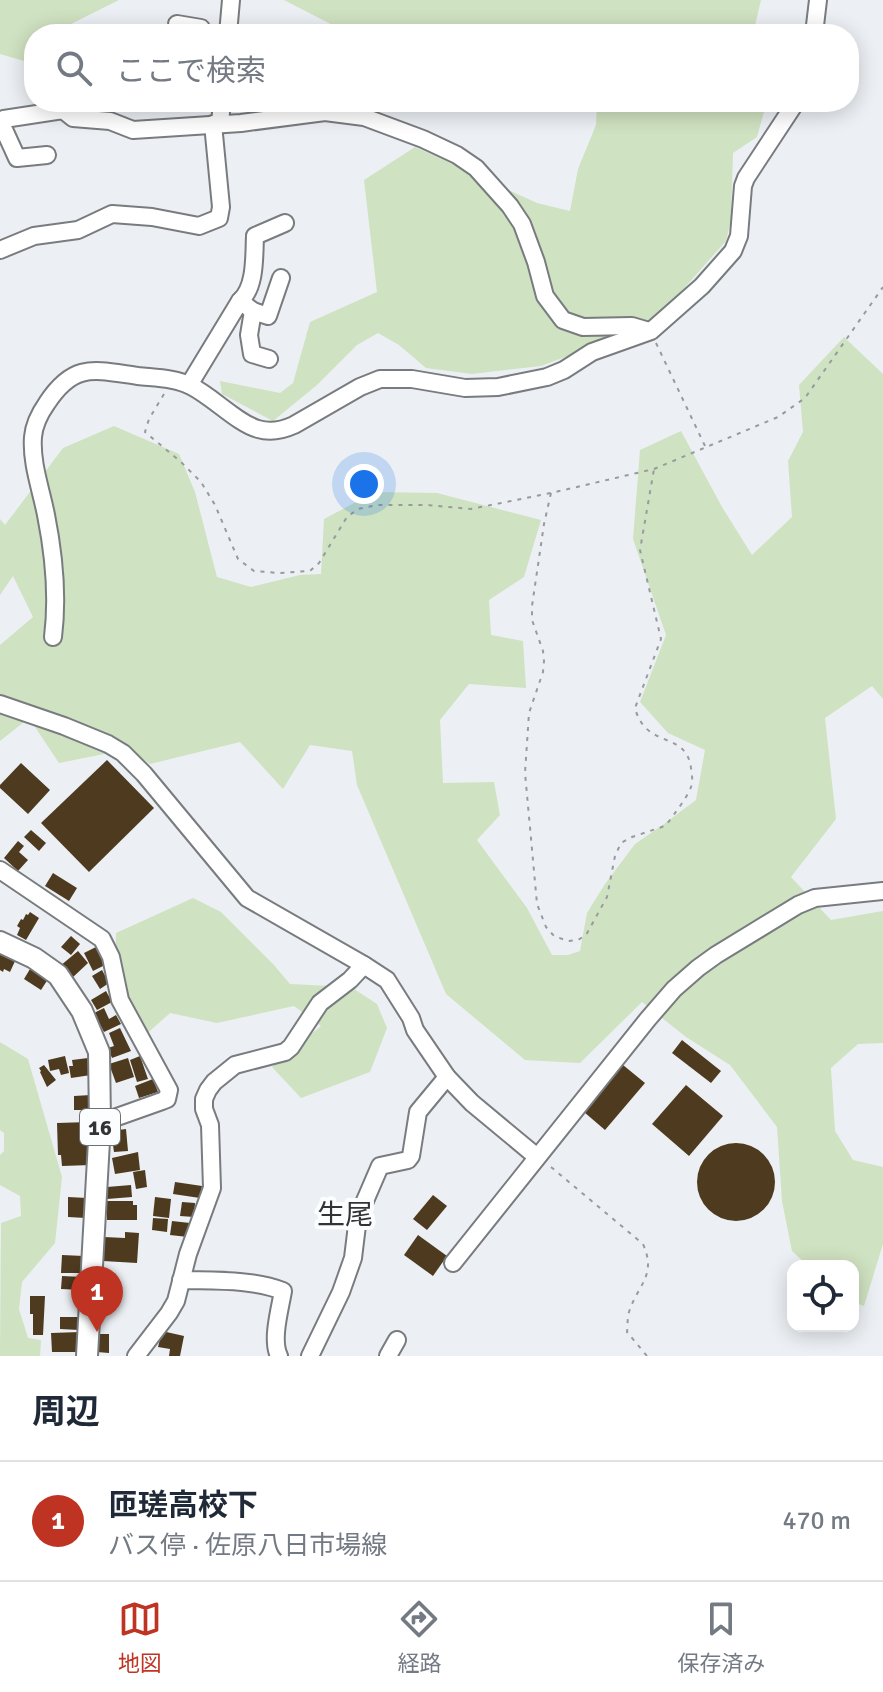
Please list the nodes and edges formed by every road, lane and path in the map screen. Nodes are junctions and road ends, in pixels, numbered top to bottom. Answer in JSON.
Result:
{"nodes":[{"id":1,"x":231,"y":0,"type":"edge"},
{"id":2,"x":818,"y":0,"type":"edge"},
{"id":3,"x":229,"y":24,"type":"edge"},
{"id":4,"x":815,"y":24,"type":"edge"},
{"id":5,"x":37,"y":112,"type":"edge"},
{"id":6,"x":70,"y":112,"type":"edge"},
{"id":7,"x":219,"y":112,"type":"edge"},
{"id":8,"x":789,"y":112,"type":"edge"},
{"id":9,"x":0,"y":124,"type":"edge"},
{"id":10,"x":216,"y":124,"type":"junction"},
{"id":11,"x":38,"y":160,"type":"dead end"},
{"id":12,"x":285,"y":223,"type":"dead end"},
{"id":13,"x":0,"y":250,"type":"edge"},
{"id":14,"x":281,"y":278,"type":"dead end"},
{"id":15,"x":883,"y":287,"type":"edge"},
{"id":16,"x":246,"y":306,"type":"junction"},
{"id":17,"x":651,"y":331,"type":"junction"},
{"id":18,"x":269,"y":359,"type":"dead end"},
{"id":19,"x":181,"y":382,"type":"junction"},
{"id":20,"x":705,"y":447,"type":"junction"},
{"id":21,"x":654,"y":469,"type":"junction"},
{"id":22,"x":551,"y":493,"type":"junction"},
{"id":23,"x":53,"y":637,"type":"dead end"},
{"id":24,"x":0,"y":704,"type":"edge"},
{"id":25,"x":0,"y":870,"type":"edge"},
{"id":26,"x":883,"y":891,"type":"edge"},
{"id":27,"x":0,"y":942,"type":"edge"},
{"id":28,"x":364,"y":965,"type":"junction"},
{"id":29,"x":447,"y":1077,"type":"junction"},
{"id":30,"x":100,"y":1123,"type":"junction"},
{"id":31,"x":537,"y":1157,"type":"junction"},
{"id":32,"x":453,"y":1263,"type":"dead end"},
{"id":33,"x":181,"y":1280,"type":"junction"},
{"id":34,"x":397,"y":1340,"type":"dead end"},
{"id":35,"x":87,"y":1356,"type":"edge"},
{"id":36,"x":136,"y":1356,"type":"edge"},
{"id":37,"x":279,"y":1356,"type":"edge"},
{"id":38,"x":310,"y":1356,"type":"edge"},
{"id":39,"x":388,"y":1356,"type":"edge"},
{"id":40,"x":647,"y":1356,"type":"edge"}],
"edges":[{"from":1,"to":3,"type":"street"},
{"from":2,"to":4,"type":"street"},
{"from":5,"to":9,"type":"street"},
{"from":6,"to":10,"type":"street"},
{"from":7,"to":10,"type":"street"},
{"from":8,"to":17,"type":"street"},
{"from":9,"to":11,"type":"street"},
{"from":10,"to":13,"type":"street"},
{"from":10,"to":17,"type":"street"},
{"from":12,"to":16,"type":"street"},
{"from":14,"to":16,"type":"street"},
{"from":15,"to":20,"type":"path"},
{"from":16,"to":18,"type":"street"},
{"from":16,"to":19,"type":"street"},
{"from":17,"to":19,"type":"street"},
{"from":17,"to":20,"type":"path"},
{"from":19,"to":22,"type":"path"},
{"from":19,"to":23,"type":"street"},
{"from":20,"to":21,"type":"path"},
{"from":21,"to":22,"type":"path"},
{"from":21,"to":22,"type":"path"},
{"from":24,"to":28,"type":"street"},
{"from":25,"to":30,"type":"street"},
{"from":26,"to":31,"type":"street"},
{"from":27,"to":30,"type":"main road","number":"16"},
{"from":28,"to":29,"type":"street"},
{"from":28,"to":33,"type":"street"},
{"from":29,"to":31,"type":"street"},
{"from":29,"to":38,"type":"street"},
{"from":30,"to":35,"type":"main road","number":"16"},
{"from":31,"to":32,"type":"street"},
{"from":31,"to":40,"type":"path"},
{"from":33,"to":36,"type":"street"},
{"from":33,"to":37,"type":"street"},
{"from":34,"to":39,"type":"street"}]}
